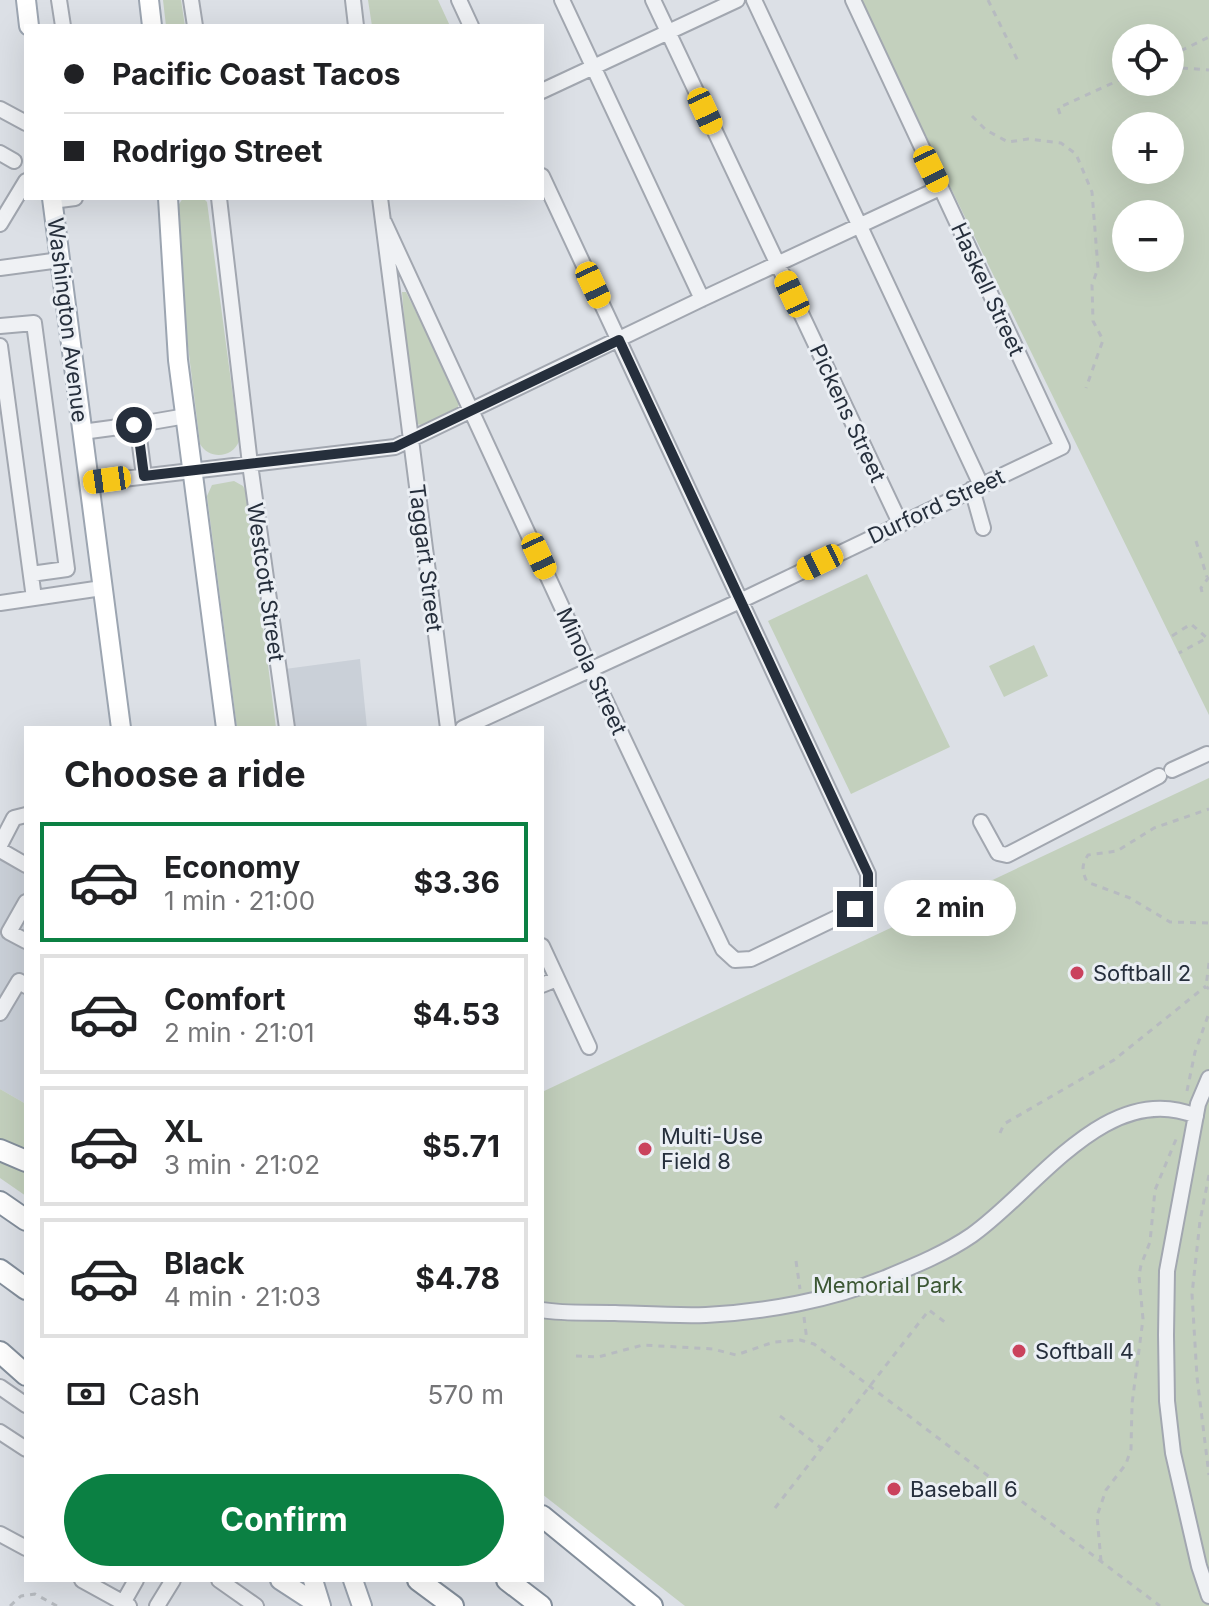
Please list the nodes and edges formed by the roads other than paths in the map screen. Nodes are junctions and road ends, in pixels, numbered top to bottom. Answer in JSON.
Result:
{"nodes":[{"id":1,"x":26,"y":0,"type":"edge"},
{"id":2,"x":59,"y":0,"type":"edge"},
{"id":3,"x":149,"y":0,"type":"edge"},
{"id":4,"x":191,"y":0,"type":"edge"},
{"id":5,"x":353,"y":0,"type":"edge"},
{"id":6,"x":459,"y":0,"type":"edge"},
{"id":7,"x":562,"y":0,"type":"edge"},
{"id":8,"x":653,"y":0,"type":"edge"},
{"id":9,"x":737,"y":0,"type":"edge"},
{"id":10,"x":754,"y":0,"type":"edge"},
{"id":11,"x":853,"y":0,"type":"edge"},
{"id":12,"x":29,"y":24,"type":"edge"},
{"id":13,"x":63,"y":24,"type":"edge"},
{"id":14,"x":152,"y":24,"type":"edge"},
{"id":15,"x":195,"y":24,"type":"edge"},
{"id":16,"x":356,"y":24,"type":"edge"},
{"id":17,"x":470,"y":24,"type":"edge"},
{"id":18,"x":669,"y":34,"type":"junction"},
{"id":19,"x":592,"y":66,"type":"junction"},
{"id":20,"x":544,"y":90,"type":"edge"},
{"id":21,"x":0,"y":109,"type":"edge"},
{"id":22,"x":24,"y":122,"type":"edge"},
{"id":23,"x":0,"y":153,"type":"edge"},
{"id":24,"x":14,"y":161,"type":"dead end"},
{"id":25,"x":544,"y":180,"type":"edge"},
{"id":26,"x":24,"y":184,"type":"edge"},
{"id":27,"x":940,"y":188,"type":"junction"},
{"id":28,"x":52,"y":200,"type":"edge"},
{"id":29,"x":168,"y":200,"type":"edge"},
{"id":30,"x":219,"y":200,"type":"edge"},
{"id":31,"x":380,"y":200,"type":"edge"},
{"id":32,"x":384,"y":222,"type":"junction"},
{"id":33,"x":0,"y":224,"type":"edge"},
{"id":34,"x":860,"y":226,"type":"junction"},
{"id":35,"x":60,"y":260,"type":"junction"},
{"id":36,"x":778,"y":265,"type":"junction"},
{"id":37,"x":0,"y":268,"type":"edge"},
{"id":38,"x":702,"y":299,"type":"junction"},
{"id":39,"x":0,"y":326,"type":"edge"},
{"id":40,"x":619,"y":340,"type":"junction"},
{"id":41,"x":0,"y":346,"type":"edge"},
{"id":42,"x":473,"y":410,"type":"junction"},
{"id":43,"x":186,"y":416,"type":"junction"},
{"id":44,"x":134,"y":425,"type":"junction"},
{"id":45,"x":82,"y":432,"type":"junction"},
{"id":46,"x":411,"y":438,"type":"junction"},
{"id":47,"x":1062,"y":447,"type":"joint"},
{"id":48,"x":250,"y":464,"type":"junction"},
{"id":49,"x":193,"y":470,"type":"junction"},
{"id":50,"x":144,"y":476,"type":"junction"},
{"id":51,"x":89,"y":483,"type":"junction"},
{"id":52,"x":976,"y":487,"type":"junction"},
{"id":53,"x":900,"y":523,"type":"junction"},
{"id":54,"x":983,"y":528,"type":"dead end"},
{"id":55,"x":31,"y":574,"type":"junction"},
{"id":56,"x":102,"y":588,"type":"junction"},
{"id":57,"x":34,"y":598,"type":"junction"},
{"id":58,"x":740,"y":601,"type":"junction"},
{"id":59,"x":0,"y":603,"type":"edge"},
{"id":60,"x":590,"y":668,"type":"junction"},
{"id":61,"x":121,"y":726,"type":"edge"},
{"id":62,"x":226,"y":726,"type":"edge"},
{"id":63,"x":287,"y":726,"type":"edge"},
{"id":64,"x":448,"y":726,"type":"edge"},
{"id":65,"x":467,"y":726,"type":"edge"},
{"id":66,"x":1207,"y":754,"type":"dead end"},
{"id":67,"x":20,"y":816,"type":"edge"},
{"id":68,"x":981,"y":822,"type":"dead end"},
{"id":69,"x":0,"y":848,"type":"edge"},
{"id":70,"x":24,"y":864,"type":"edge"},
{"id":71,"x":24,"y":906,"type":"edge"},
{"id":72,"x":24,"y":940,"type":"edge"},
{"id":73,"x":544,"y":950,"type":"edge"},
{"id":74,"x":557,"y":979,"type":"junction"},
{"id":75,"x":544,"y":984,"type":"edge"},
{"id":76,"x":24,"y":985,"type":"edge"},
{"id":77,"x":0,"y":1013,"type":"edge"},
{"id":78,"x":589,"y":1047,"type":"dead end"},
{"id":79,"x":1209,"y":1078,"type":"edge"},
{"id":80,"x":1196,"y":1116,"type":"junction"},
{"id":81,"x":0,"y":1150,"type":"edge"},
{"id":82,"x":24,"y":1160,"type":"edge"},
{"id":83,"x":0,"y":1202,"type":"edge"},
{"id":84,"x":24,"y":1219,"type":"edge"},
{"id":85,"x":0,"y":1270,"type":"edge"},
{"id":86,"x":24,"y":1288,"type":"edge"},
{"id":87,"x":544,"y":1310,"type":"edge"},
{"id":88,"x":0,"y":1352,"type":"edge"},
{"id":89,"x":24,"y":1373,"type":"edge"},
{"id":90,"x":0,"y":1387,"type":"edge"},
{"id":91,"x":24,"y":1404,"type":"edge"},
{"id":92,"x":0,"y":1432,"type":"edge"},
{"id":93,"x":24,"y":1446,"type":"edge"},
{"id":94,"x":544,"y":1518,"type":"edge"},
{"id":95,"x":0,"y":1534,"type":"edge"},
{"id":96,"x":24,"y":1547,"type":"edge"},
{"id":97,"x":135,"y":1582,"type":"edge"},
{"id":98,"x":172,"y":1582,"type":"edge"},
{"id":99,"x":222,"y":1582,"type":"edge"},
{"id":100,"x":283,"y":1582,"type":"edge"},
{"id":101,"x":323,"y":1582,"type":"edge"},
{"id":102,"x":354,"y":1582,"type":"edge"},
{"id":103,"x":421,"y":1582,"type":"edge"},
{"id":104,"x":510,"y":1582,"type":"edge"},
{"id":105,"x":106,"y":1586,"type":"edge"},
{"id":106,"x":1209,"y":1596,"type":"edge"},
{"id":107,"x":126,"y":1604,"type":"edge"},
{"id":108,"x":157,"y":1606,"type":"edge"},
{"id":109,"x":256,"y":1606,"type":"edge"},
{"id":110,"x":321,"y":1606,"type":"edge"},
{"id":111,"x":362,"y":1606,"type":"edge"},
{"id":112,"x":453,"y":1606,"type":"edge"},
{"id":113,"x":541,"y":1606,"type":"edge"},
{"id":114,"x":652,"y":1606,"type":"edge"}],
"edges":[{"from":1,"to":12,"type":"main road"},
{"from":2,"to":13,"type":"street"},
{"from":3,"to":14,"type":"main road"},
{"from":4,"to":15,"type":"street"},
{"from":5,"to":16,"type":"street"},
{"from":6,"to":17,"type":"street"},
{"from":7,"to":19,"type":"street"},
{"from":8,"to":18,"type":"street","name":"Pickens Street"},
{"from":9,"to":18,"type":"street"},
{"from":10,"to":34,"type":"street"},
{"from":11,"to":27,"type":"street","name":"Haskell Street"},
{"from":18,"to":19,"type":"street"},
{"from":18,"to":36,"type":"street","name":"Pickens Street"},
{"from":19,"to":20,"type":"street"},
{"from":19,"to":38,"type":"street"},
{"from":21,"to":22,"type":"street"},
{"from":23,"to":24,"type":"street"},
{"from":25,"to":40,"type":"street"},
{"from":26,"to":33,"type":"street"},
{"from":27,"to":34,"type":"street"},
{"from":27,"to":47,"type":"street","name":"Haskell Street"},
{"from":28,"to":35,"type":"main road","name":"Washington Avenue"},
{"from":29,"to":43,"type":"main road"},
{"from":30,"to":48,"type":"street","name":"Westcott Street"},
{"from":31,"to":32,"type":"street","name":"Taggart Street"},
{"from":32,"to":42,"type":"street","name":"Minola Street"},
{"from":32,"to":46,"type":"street","name":"Taggart Street"},
{"from":34,"to":36,"type":"street"},
{"from":34,"to":52,"type":"street"},
{"from":35,"to":37,"type":"street"},
{"from":35,"to":45,"type":"main road","name":"Washington Avenue"},
{"from":36,"to":38,"type":"street"},
{"from":36,"to":53,"type":"street","name":"Pickens Street"},
{"from":38,"to":40,"type":"street"},
{"from":39,"to":55,"type":"street"},
{"from":40,"to":42,"type":"street"},
{"from":40,"to":58,"type":"street"},
{"from":41,"to":55,"type":"street"},
{"from":42,"to":46,"type":"street"},
{"from":42,"to":60,"type":"street","name":"Minola Street"},
{"from":43,"to":44,"type":"street"},
{"from":43,"to":49,"type":"main road"},
{"from":44,"to":45,"type":"street"},
{"from":44,"to":50,"type":"street"},
{"from":45,"to":51,"type":"main road","name":"Washington Avenue"},
{"from":46,"to":48,"type":"street"},
{"from":46,"to":64,"type":"street","name":"Taggart Street"},
{"from":47,"to":52,"type":"street","name":"Durford Street"},
{"from":48,"to":49,"type":"street"},
{"from":48,"to":63,"type":"street","name":"Westcott Street"},
{"from":49,"to":50,"type":"street"},
{"from":49,"to":62,"type":"main road"},
{"from":50,"to":51,"type":"street"},
{"from":51,"to":56,"type":"main road","name":"Washington Avenue"},
{"from":52,"to":53,"type":"street","name":"Durford Street"},
{"from":52,"to":54,"type":"street"},
{"from":53,"to":58,"type":"street","name":"Durford Street"},
{"from":55,"to":57,"type":"street"},
{"from":56,"to":57,"type":"street"},
{"from":56,"to":61,"type":"main road","name":"Washington Avenue"},
{"from":57,"to":59,"type":"street"},
{"from":58,"to":60,"type":"street","name":"Durford Street"},
{"from":58,"to":60,"type":"street","name":"Minola Street"},
{"from":60,"to":65,"type":"street","name":"Durford Street"},
{"from":66,"to":68,"type":"street"},
{"from":67,"to":69,"type":"street"},
{"from":69,"to":70,"type":"street"},
{"from":71,"to":72,"type":"street"},
{"from":73,"to":74,"type":"street"},
{"from":74,"to":75,"type":"street"},
{"from":74,"to":78,"type":"street"},
{"from":76,"to":77,"type":"street"},
{"from":79,"to":80,"type":"street"},
{"from":80,"to":87,"type":"street"},
{"from":80,"to":106,"type":"street"},
{"from":81,"to":82,"type":"highway"},
{"from":83,"to":84,"type":"highway"},
{"from":85,"to":86,"type":"highway"},
{"from":88,"to":89,"type":"highway"},
{"from":90,"to":91,"type":"street"},
{"from":92,"to":93,"type":"street"},
{"from":94,"to":114,"type":"highway"},
{"from":95,"to":96,"type":"street"},
{"from":97,"to":107,"type":"street"},
{"from":98,"to":108,"type":"street"},
{"from":99,"to":109,"type":"street"},
{"from":100,"to":110,"type":"main road"},
{"from":101,"to":110,"type":"main road"},
{"from":102,"to":111,"type":"main road"},
{"from":103,"to":112,"type":"highway"},
{"from":104,"to":113,"type":"highway"},
{"from":105,"to":107,"type":"street"}]}
